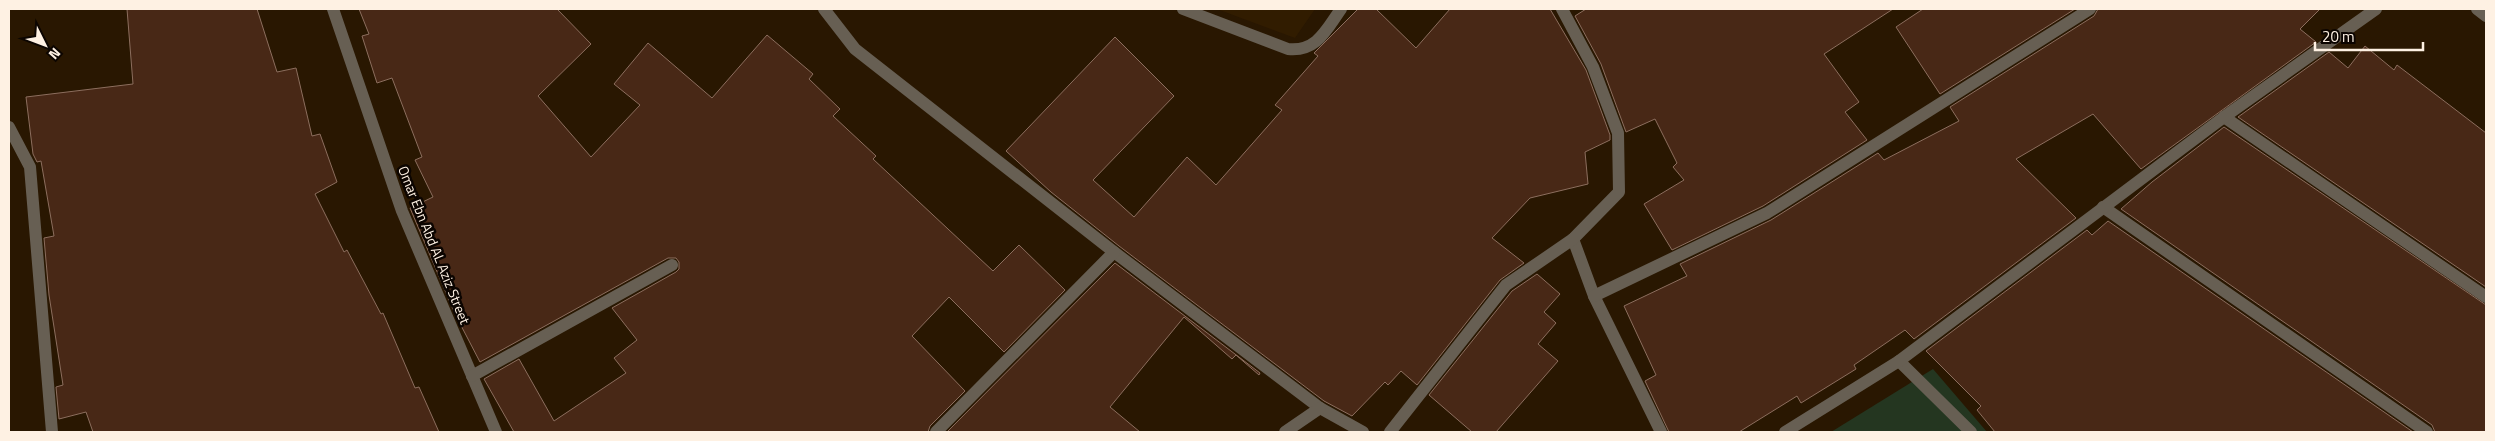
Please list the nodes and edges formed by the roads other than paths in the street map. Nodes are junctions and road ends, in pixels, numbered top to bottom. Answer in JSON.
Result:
{"nodes":[{"id":1,"x":334,"y":9,"type":"edge"},
{"id":2,"x":824,"y":9,"type":"edge"},
{"id":3,"x":1183,"y":9,"type":"edge"},
{"id":4,"x":1341,"y":9,"type":"edge"},
{"id":5,"x":1562,"y":9,"type":"edge"},
{"id":6,"x":2090,"y":9,"type":"edge"},
{"id":7,"x":2376,"y":9,"type":"edge"},
{"id":8,"x":2477,"y":9,"type":"edge"},
{"id":9,"x":2486,"y":16,"type":"edge"},
{"id":10,"x":2224,"y":117,"type":"junction"},
{"id":11,"x":9,"y":127,"type":"edge"},
{"id":12,"x":2103,"y":207,"type":"junction"},
{"id":13,"x":1573,"y":239,"type":"junction"},
{"id":14,"x":1114,"y":252,"type":"junction"},
{"id":15,"x":672,"y":265,"type":"dead end"},
{"id":16,"x":1594,"y":296,"type":"junction"},
{"id":17,"x":2486,"y":297,"type":"edge"},
{"id":18,"x":1899,"y":361,"type":"junction"},
{"id":19,"x":472,"y":376,"type":"junction"},
{"id":20,"x":1320,"y":408,"type":"junction"},
{"id":21,"x":52,"y":432,"type":"edge"},
{"id":22,"x":496,"y":432,"type":"edge"},
{"id":23,"x":936,"y":432,"type":"edge"},
{"id":24,"x":1285,"y":432,"type":"edge"},
{"id":25,"x":1363,"y":432,"type":"edge"},
{"id":26,"x":1390,"y":432,"type":"edge"},
{"id":27,"x":1661,"y":432,"type":"edge"},
{"id":28,"x":1785,"y":432,"type":"edge"},
{"id":29,"x":1971,"y":432,"type":"edge"},
{"id":30,"x":2427,"y":432,"type":"edge"}],
"edges":[{"from":1,"to":19,"type":"street","name":"Omar Ebn Abd AL Aziz Street"},
{"from":2,"to":14,"type":"street"},
{"from":3,"to":4,"type":"street"},
{"from":5,"to":13,"type":"street"},
{"from":6,"to":16,"type":"street"},
{"from":7,"to":10,"type":"street"},
{"from":8,"to":9,"type":"street"},
{"from":10,"to":12,"type":"street"},
{"from":10,"to":17,"type":"street"},
{"from":11,"to":21,"type":"street"},
{"from":12,"to":18,"type":"street"},
{"from":12,"to":30,"type":"street"},
{"from":13,"to":16,"type":"street"},
{"from":13,"to":26,"type":"street"},
{"from":14,"to":20,"type":"street"},
{"from":14,"to":23,"type":"street"},
{"from":15,"to":19,"type":"street"},
{"from":16,"to":27,"type":"street"},
{"from":18,"to":28,"type":"street"},
{"from":18,"to":29,"type":"street"},
{"from":19,"to":22,"type":"street","name":"Omar Ebn Abd AL Aziz Street"},
{"from":20,"to":24,"type":"street"},
{"from":20,"to":25,"type":"street"}]}
